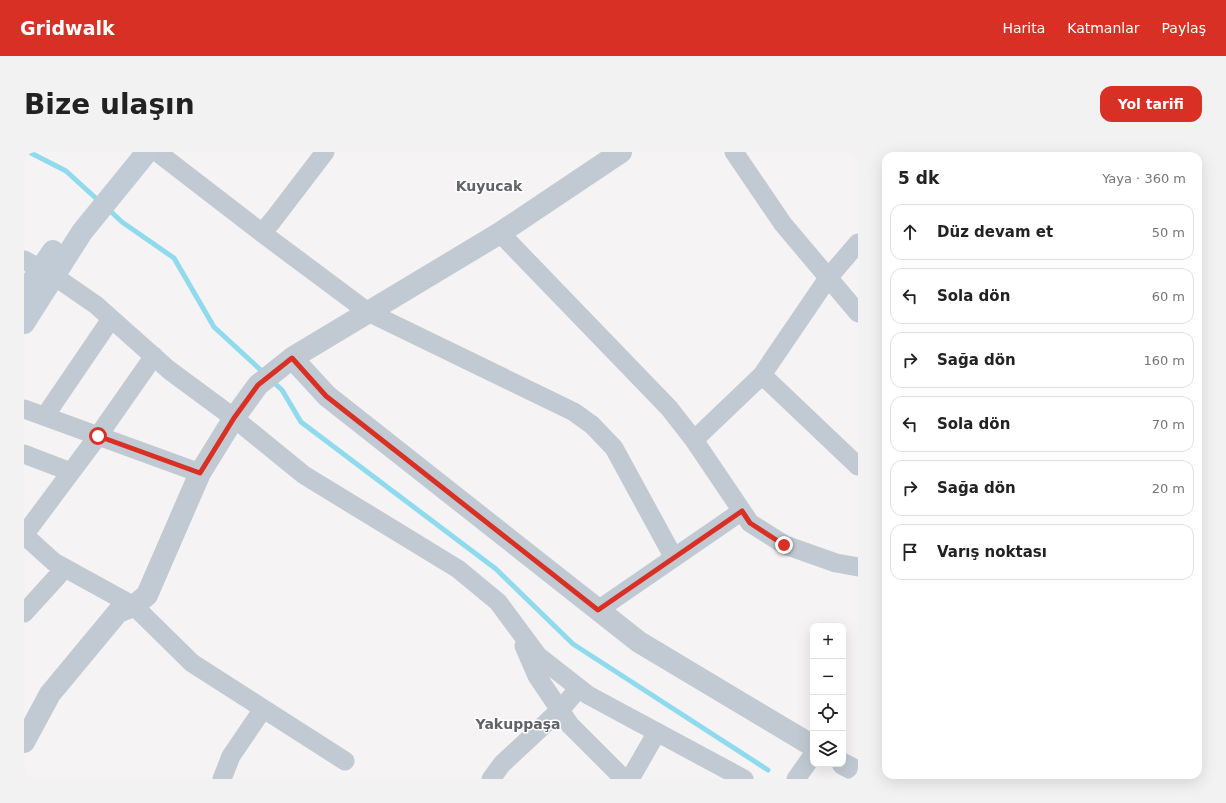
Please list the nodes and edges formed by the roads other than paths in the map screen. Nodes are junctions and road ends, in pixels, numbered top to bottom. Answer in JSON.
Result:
{"nodes":[{"id":1,"x":130,"y":152,"type":"edge"},
{"id":2,"x":147,"y":152,"type":"edge"},
{"id":3,"x":157,"y":152,"type":"edge"},
{"id":4,"x":325,"y":152,"type":"edge"},
{"id":5,"x":621,"y":152,"type":"edge"},
{"id":6,"x":734,"y":152,"type":"edge"},
{"id":7,"x":109,"y":189,"type":"junction"},
{"id":8,"x":262,"y":233,"type":"junction"},
{"id":9,"x":500,"y":233,"type":"junction"},
{"id":10,"x":858,"y":243,"type":"edge"},
{"id":11,"x":40,"y":269,"type":"edge"},
{"id":12,"x":828,"y":278,"type":"junction"},
{"id":13,"x":24,"y":293,"type":"edge"},
{"id":14,"x":368,"y":312,"type":"junction"},
{"id":15,"x":858,"y":313,"type":"edge"},
{"id":16,"x":111,"y":319,"type":"junction"},
{"id":17,"x":24,"y":323,"type":"edge"},
{"id":18,"x":154,"y":356,"type":"junction"},
{"id":19,"x":285,"y":363,"type":"junction"},
{"id":20,"x":762,"y":375,"type":"junction"},
{"id":21,"x":24,"y":409,"type":"edge"},
{"id":22,"x":45,"y":416,"type":"junction"},
{"id":23,"x":234,"y":418,"type":"junction"},
{"id":24,"x":98,"y":436,"type":"junction"},
{"id":25,"x":694,"y":440,"type":"junction"},
{"id":26,"x":24,"y":454,"type":"edge"},
{"id":27,"x":858,"y":466,"type":"edge"},
{"id":28,"x":71,"y":472,"type":"junction"},
{"id":29,"x":200,"y":473,"type":"junction"},
{"id":30,"x":742,"y":511,"type":"junction"},
{"id":31,"x":24,"y":535,"type":"edge"},
{"id":32,"x":674,"y":558,"type":"junction"},
{"id":33,"x":858,"y":567,"type":"edge"},
{"id":34,"x":65,"y":568,"type":"junction"},
{"id":35,"x":134,"y":606,"type":"junction"},
{"id":36,"x":598,"y":610,"type":"junction"},
{"id":37,"x":24,"y":613,"type":"edge"},
{"id":38,"x":516,"y":626,"type":"junction"},
{"id":39,"x":580,"y":688,"type":"junction"},
{"id":40,"x":263,"y":709,"type":"junction"},
{"id":41,"x":560,"y":710,"type":"junction"},
{"id":42,"x":657,"y":732,"type":"junction"},
{"id":43,"x":24,"y":742,"type":"edge"},
{"id":44,"x":810,"y":744,"type":"edge"},
{"id":45,"x":810,"y":760,"type":"edge"},
{"id":46,"x":345,"y":761,"type":"dead end"},
{"id":47,"x":846,"y":766,"type":"edge"},
{"id":48,"x":858,"y":772,"type":"edge"},
{"id":49,"x":222,"y":779,"type":"edge"},
{"id":50,"x":491,"y":779,"type":"edge"},
{"id":51,"x":624,"y":779,"type":"edge"},
{"id":52,"x":630,"y":779,"type":"edge"},
{"id":53,"x":744,"y":779,"type":"edge"},
{"id":54,"x":796,"y":779,"type":"edge"}],
"edges":[{"from":1,"to":7,"type":"main road"},
{"from":2,"to":7,"type":"main road"},
{"from":3,"to":8,"type":"street"},
{"from":4,"to":8,"type":"street"},
{"from":5,"to":9,"type":"street"},
{"from":6,"to":12,"type":"street"},
{"from":7,"to":11,"type":"main road"},
{"from":8,"to":14,"type":"street"},
{"from":9,"to":14,"type":"street"},
{"from":9,"to":25,"type":"street"},
{"from":10,"to":12,"type":"street"},
{"from":11,"to":13,"type":"main road"},
{"from":11,"to":16,"type":"street"},
{"from":11,"to":17,"type":"main road"},
{"from":12,"to":15,"type":"street"},
{"from":12,"to":20,"type":"street"},
{"from":14,"to":19,"type":"street"},
{"from":14,"to":32,"type":"street"},
{"from":16,"to":18,"type":"street"},
{"from":16,"to":22,"type":"street"},
{"from":18,"to":23,"type":"street"},
{"from":18,"to":24,"type":"street"},
{"from":19,"to":23,"type":"street"},
{"from":19,"to":36,"type":"street"},
{"from":20,"to":25,"type":"street"},
{"from":20,"to":27,"type":"street"},
{"from":21,"to":22,"type":"street"},
{"from":22,"to":24,"type":"street"},
{"from":23,"to":29,"type":"street"},
{"from":23,"to":38,"type":"street"},
{"from":24,"to":28,"type":"street"},
{"from":24,"to":29,"type":"street"},
{"from":25,"to":30,"type":"street"},
{"from":26,"to":28,"type":"street"},
{"from":28,"to":31,"type":"street"},
{"from":29,"to":35,"type":"street"},
{"from":30,"to":32,"type":"street"},
{"from":30,"to":33,"type":"street"},
{"from":31,"to":34,"type":"street"},
{"from":32,"to":36,"type":"street"},
{"from":34,"to":35,"type":"street"},
{"from":34,"to":37,"type":"street"},
{"from":35,"to":40,"type":"street"},
{"from":35,"to":43,"type":"street"},
{"from":36,"to":44,"type":"street"},
{"from":38,"to":39,"type":"street"},
{"from":38,"to":41,"type":"street"},
{"from":39,"to":41,"type":"street"},
{"from":39,"to":42,"type":"street"},
{"from":40,"to":46,"type":"street"},
{"from":40,"to":49,"type":"street"},
{"from":41,"to":50,"type":"street"},
{"from":41,"to":51,"type":"street"},
{"from":42,"to":52,"type":"street"},
{"from":42,"to":53,"type":"street"},
{"from":45,"to":54,"type":"street"},
{"from":47,"to":48,"type":"street"}]}
